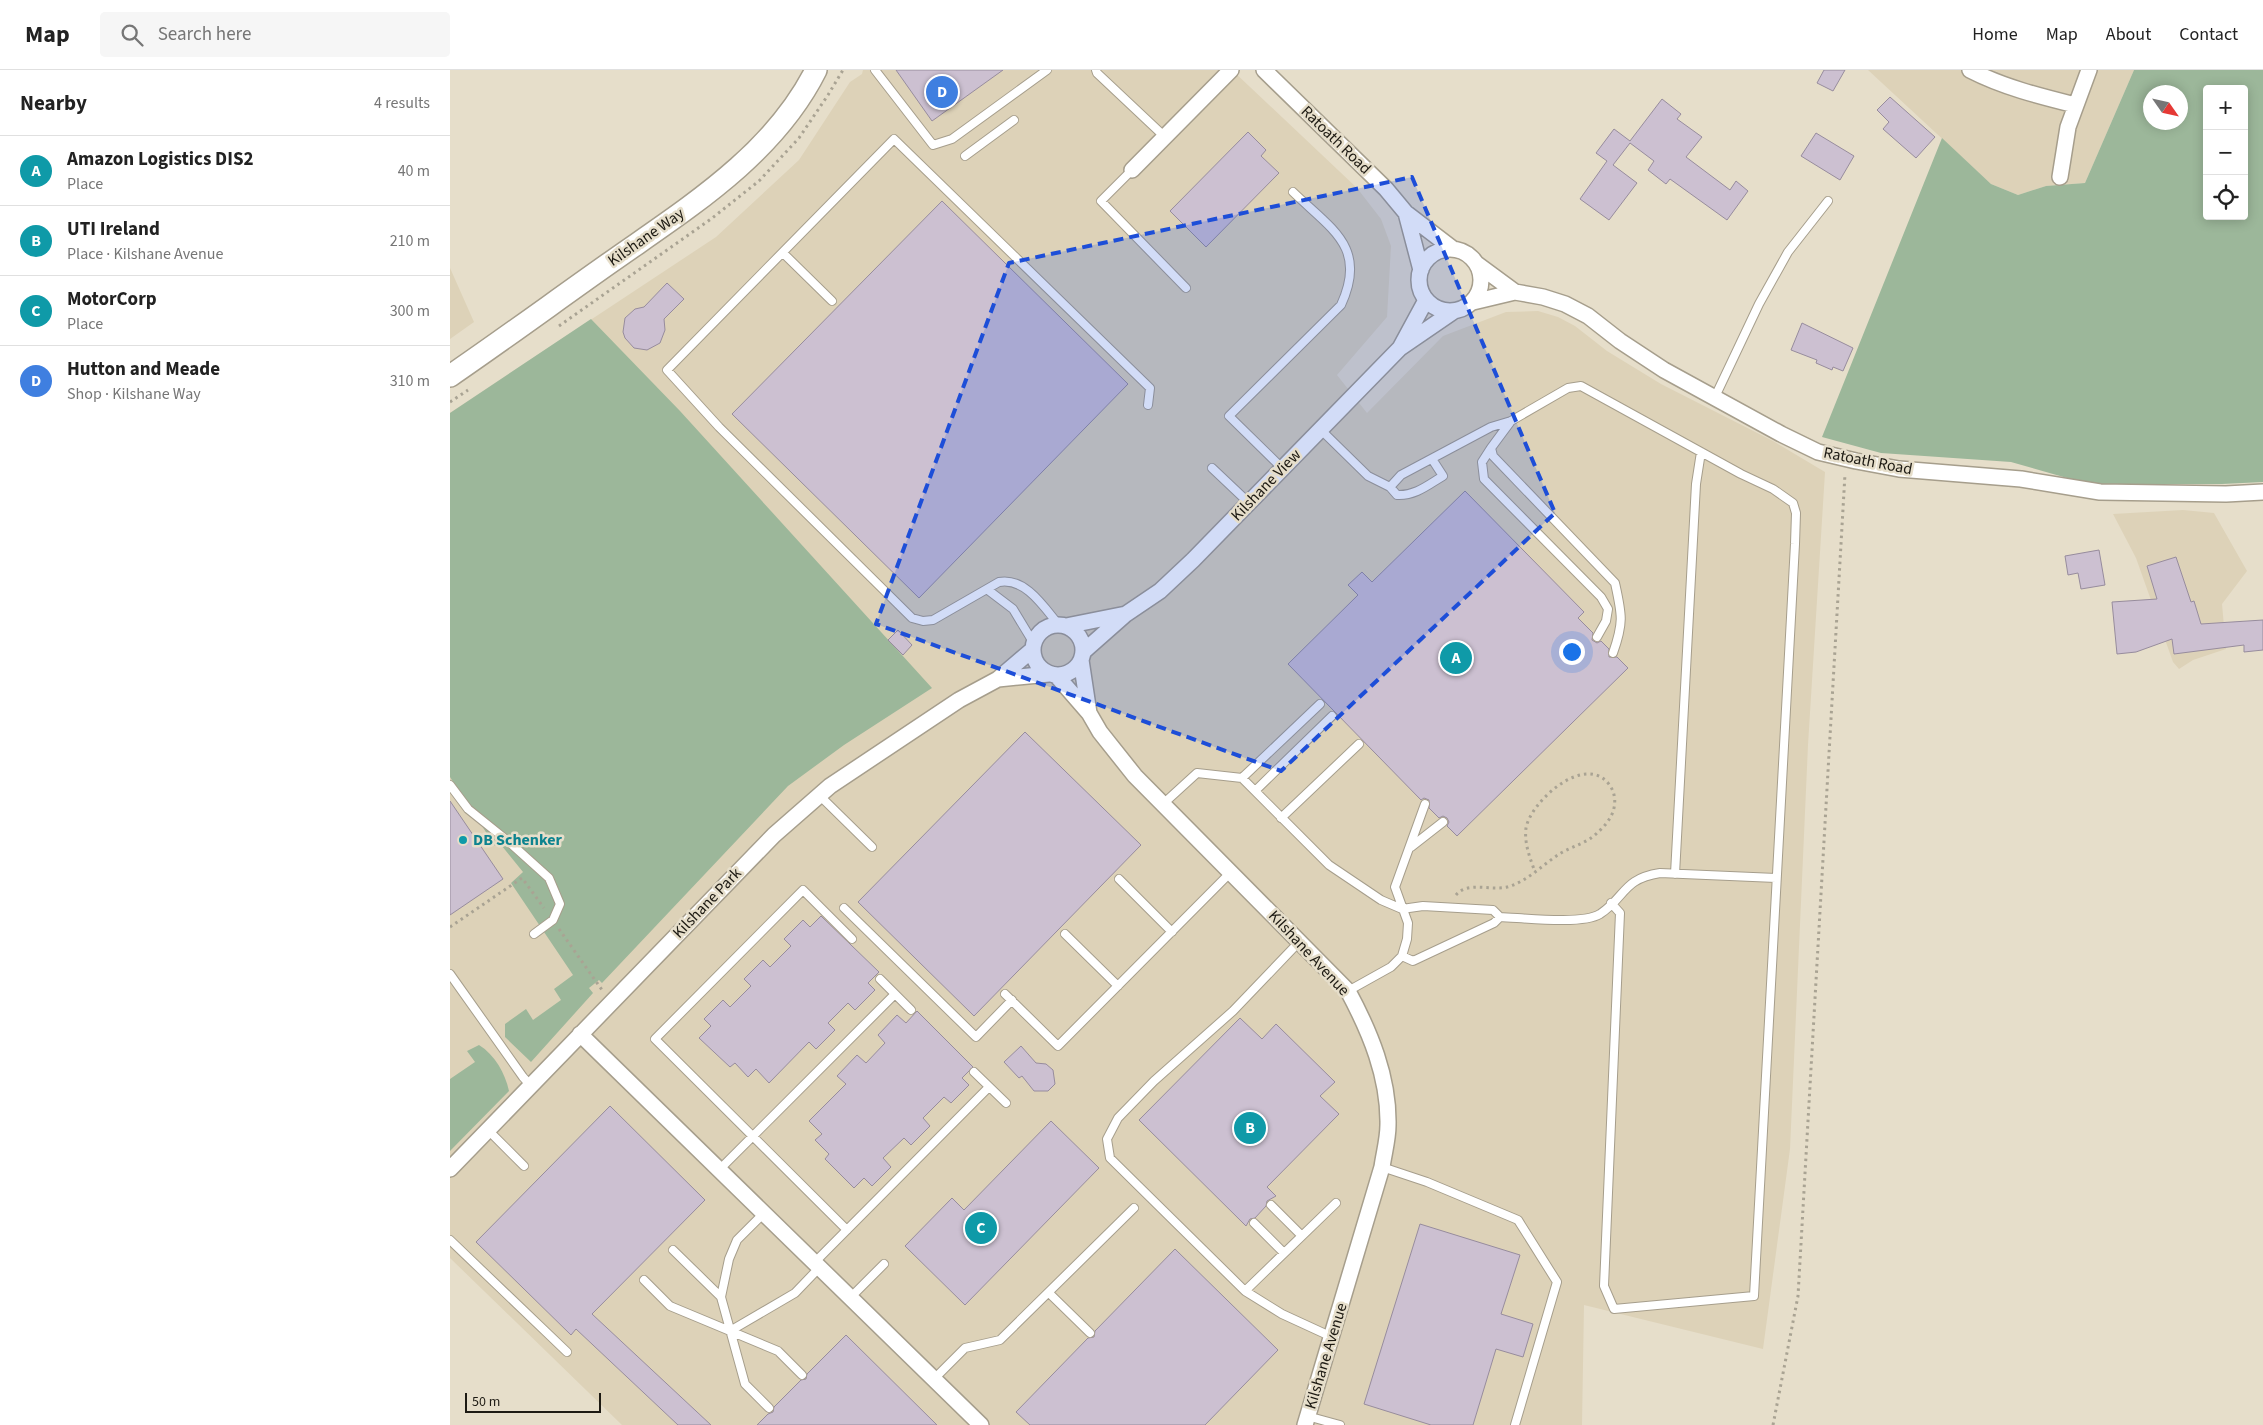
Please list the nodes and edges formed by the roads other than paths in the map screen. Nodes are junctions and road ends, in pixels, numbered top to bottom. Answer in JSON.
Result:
{"nodes":[{"id":1,"x":816,"y":70,"type":"edge"},
{"id":2,"x":875,"y":70,"type":"edge"},
{"id":3,"x":1047,"y":70,"type":"edge"},
{"id":4,"x":1096,"y":70,"type":"edge"},
{"id":5,"x":1231,"y":70,"type":"edge"},
{"id":6,"x":1264,"y":70,"type":"edge"},
{"id":7,"x":1970,"y":70,"type":"edge"},
{"id":8,"x":2089,"y":70,"type":"edge"},
{"id":9,"x":2075,"y":105,"type":"junction"},
{"id":10,"x":1014,"y":120,"type":"dead end"},
{"id":11,"x":1165,"y":137,"type":"junction"},
{"id":12,"x":965,"y":156,"type":"dead end"},
{"id":13,"x":1132,"y":170,"type":"joint"},
{"id":14,"x":2060,"y":177,"type":"dead end"},
{"id":15,"x":1293,"y":192,"type":"dead end"},
{"id":16,"x":1828,"y":201,"type":"dead end"},
{"id":17,"x":1406,"y":213,"type":"junction"},
{"id":18,"x":1453,"y":249,"type":"junction"},
{"id":19,"x":783,"y":253,"type":"junction"},
{"id":20,"x":1477,"y":264,"type":"junction"},
{"id":21,"x":1421,"y":270,"type":"junction"},
{"id":22,"x":1186,"y":288,"type":"dead end"},
{"id":23,"x":1515,"y":292,"type":"junction"},
{"id":24,"x":1426,"y":300,"type":"junction"},
{"id":25,"x":832,"y":301,"type":"dead end"},
{"id":26,"x":1473,"y":302,"type":"junction"},
{"id":27,"x":1454,"y":311,"type":"junction"},
{"id":28,"x":1400,"y":348,"type":"junction"},
{"id":29,"x":450,"y":376,"type":"edge"},
{"id":30,"x":1714,"y":399,"type":"junction"},
{"id":31,"x":1148,"y":405,"type":"dead end"},
{"id":32,"x":1511,"y":421,"type":"junction"},
{"id":33,"x":1320,"y":429,"type":"junction"},
{"id":34,"x":1491,"y":448,"type":"junction"},
{"id":35,"x":1701,"y":452,"type":"junction"},
{"id":36,"x":1432,"y":459,"type":"junction"},
{"id":37,"x":1212,"y":468,"type":"dead end"},
{"id":38,"x":1282,"y":468,"type":"junction"},
{"id":39,"x":1390,"y":487,"type":"junction"},
{"id":40,"x":2263,"y":492,"type":"edge"},
{"id":41,"x":1248,"y":503,"type":"junction"},
{"id":42,"x":988,"y":590,"type":"junction"},
{"id":43,"x":1608,"y":609,"type":"junction"},
{"id":44,"x":1621,"y":610,"type":"junction"},
{"id":45,"x":1126,"y":614,"type":"junction"},
{"id":46,"x":1062,"y":625,"type":"junction"},
{"id":47,"x":1597,"y":637,"type":"dead end"},
{"id":48,"x":1033,"y":646,"type":"junction"},
{"id":49,"x":1612,"y":653,"type":"dead end"},
{"id":50,"x":1082,"y":656,"type":"junction"},
{"id":51,"x":1052,"y":675,"type":"junction"},
{"id":52,"x":998,"y":679,"type":"junction"},
{"id":53,"x":1320,"y":704,"type":"dead end"},
{"id":54,"x":1089,"y":713,"type":"junction"},
{"id":55,"x":1332,"y":716,"type":"dead end"},
{"id":56,"x":1359,"y":744,"type":"dead end"},
{"id":57,"x":1242,"y":778,"type":"junction"},
{"id":58,"x":450,"y":784,"type":"edge"},
{"id":59,"x":1255,"y":791,"type":"junction"},
{"id":60,"x":820,"y":795,"type":"junction"},
{"id":61,"x":1163,"y":804,"type":"junction"},
{"id":62,"x":1425,"y":804,"type":"dead end"},
{"id":63,"x":1281,"y":818,"type":"junction"},
{"id":64,"x":1443,"y":822,"type":"dead end"},
{"id":65,"x":872,"y":847,"type":"dead end"},
{"id":66,"x":1410,"y":848,"type":"junction"},
{"id":67,"x":1231,"y":872,"type":"junction"},
{"id":68,"x":1675,"y":874,"type":"junction"},
{"id":69,"x":1776,"y":878,"type":"junction"},
{"id":70,"x":1120,"y":879,"type":"dead end"},
{"id":71,"x":1611,"y":904,"type":"junction"},
{"id":72,"x":844,"y":908,"type":"dead end"},
{"id":73,"x":1402,"y":910,"type":"junction"},
{"id":74,"x":1500,"y":917,"type":"junction"},
{"id":75,"x":1172,"y":932,"type":"junction"},
{"id":76,"x":534,"y":934,"type":"dead end"},
{"id":77,"x":1065,"y":934,"type":"dead end"},
{"id":78,"x":852,"y":939,"type":"dead end"},
{"id":79,"x":1300,"y":941,"type":"junction"},
{"id":80,"x":1402,"y":956,"type":"junction"},
{"id":81,"x":450,"y":974,"type":"edge"},
{"id":82,"x":880,"y":979,"type":"dead end"},
{"id":83,"x":1118,"y":986,"type":"junction"},
{"id":84,"x":1348,"y":991,"type":"junction"},
{"id":85,"x":894,"y":994,"type":"junction"},
{"id":86,"x":1005,"y":994,"type":"dead end"},
{"id":87,"x":1012,"y":1000,"type":"junction"},
{"id":88,"x":911,"y":1010,"type":"dead end"},
{"id":89,"x":580,"y":1034,"type":"junction"},
{"id":90,"x":974,"y":1072,"type":"dead end"},
{"id":91,"x":531,"y":1086,"type":"junction"},
{"id":92,"x":989,"y":1087,"type":"junction"},
{"id":93,"x":1006,"y":1102,"type":"dead end"},
{"id":94,"x":488,"y":1130,"type":"junction"},
{"id":95,"x":752,"y":1136,"type":"junction"},
{"id":96,"x":524,"y":1166,"type":"dead end"},
{"id":97,"x":1382,"y":1167,"type":"junction"},
{"id":98,"x":450,"y":1169,"type":"edge"},
{"id":99,"x":719,"y":1170,"type":"junction"},
{"id":100,"x":1336,"y":1203,"type":"dead end"},
{"id":101,"x":1271,"y":1205,"type":"dead end"},
{"id":102,"x":1134,"y":1208,"type":"dead end"},
{"id":103,"x":764,"y":1214,"type":"junction"},
{"id":104,"x":1254,"y":1222,"type":"dead end"},
{"id":105,"x":847,"y":1230,"type":"junction"},
{"id":106,"x":1302,"y":1236,"type":"junction"},
{"id":107,"x":450,"y":1240,"type":"edge"},
{"id":108,"x":672,"y":1250,"type":"dead end"},
{"id":109,"x":1284,"y":1253,"type":"junction"},
{"id":110,"x":884,"y":1264,"type":"dead end"},
{"id":111,"x":817,"y":1265,"type":"junction"},
{"id":112,"x":644,"y":1280,"type":"dead end"},
{"id":113,"x":1245,"y":1291,"type":"junction"},
{"id":114,"x":1049,"y":1293,"type":"junction"},
{"id":115,"x":721,"y":1297,"type":"junction"},
{"id":116,"x":850,"y":1298,"type":"junction"},
{"id":117,"x":730,"y":1331,"type":"junction"},
{"id":118,"x":1090,"y":1333,"type":"dead end"},
{"id":119,"x":1332,"y":1337,"type":"junction"},
{"id":120,"x":566,"y":1352,"type":"dead end"},
{"id":121,"x":802,"y":1375,"type":"dead end"},
{"id":122,"x":934,"y":1380,"type":"junction"},
{"id":123,"x":769,"y":1408,"type":"dead end"},
{"id":124,"x":1306,"y":1420,"type":"edge"},
{"id":125,"x":981,"y":1425,"type":"edge"},
{"id":126,"x":1340,"y":1425,"type":"edge"},
{"id":127,"x":1515,"y":1425,"type":"edge"}],
"edges":[{"from":1,"to":29,"type":"street","name":"Kilshane Way"},
{"from":2,"to":3,"type":"lane"},
{"from":4,"to":11,"type":"lane"},
{"from":5,"to":11,"type":"street"},
{"from":6,"to":17,"type":"street","name":"Ratoath Road"},
{"from":7,"to":9,"type":"street"},
{"from":8,"to":9,"type":"street"},
{"from":9,"to":14,"type":"street"},
{"from":10,"to":12,"type":"lane"},
{"from":11,"to":13,"type":"street"},
{"from":13,"to":22,"type":"lane"},
{"from":15,"to":38,"type":"lane"},
{"from":16,"to":30,"type":"lane"},
{"from":17,"to":18,"type":"street","name":"Ratoath Road"},
{"from":17,"to":21,"type":"street","name":"Ratoath Road"},
{"from":18,"to":20,"type":"street"},
{"from":18,"to":21,"type":"street"},
{"from":19,"to":25,"type":"lane"},
{"from":19,"to":31,"type":"lane"},
{"from":19,"to":42,"type":"lane"},
{"from":20,"to":23,"type":"street","name":"Ratoath Road"},
{"from":20,"to":26,"type":"street"},
{"from":21,"to":24,"type":"street"},
{"from":23,"to":26,"type":"street","name":"Ratoath Road"},
{"from":23,"to":30,"type":"street","name":"Ratoath Road"},
{"from":24,"to":27,"type":"street"},
{"from":24,"to":28,"type":"street","name":"Kilshane View"},
{"from":26,"to":27,"type":"street"},
{"from":27,"to":28,"type":"street","name":"Kilshane View"},
{"from":28,"to":33,"type":"street","name":"Kilshane View"},
{"from":30,"to":40,"type":"street","name":"Ratoath Road"},
{"from":32,"to":34,"type":"lane"},
{"from":32,"to":35,"type":"lane"},
{"from":32,"to":36,"type":"lane"},
{"from":33,"to":38,"type":"street","name":"Kilshane View"},
{"from":33,"to":39,"type":"lane"},
{"from":34,"to":43,"type":"lane"},
{"from":34,"to":44,"type":"lane"},
{"from":35,"to":68,"type":"lane"},
{"from":35,"to":69,"type":"lane"},
{"from":36,"to":39,"type":"lane"},
{"from":36,"to":39,"type":"lane"},
{"from":37,"to":41,"type":"lane"},
{"from":38,"to":41,"type":"street","name":"Kilshane View"},
{"from":41,"to":45,"type":"street","name":"Kilshane View"},
{"from":42,"to":46,"type":"lane"},
{"from":42,"to":48,"type":"lane"},
{"from":43,"to":44,"type":"lane"},
{"from":43,"to":47,"type":"lane"},
{"from":44,"to":49,"type":"lane"},
{"from":45,"to":46,"type":"street","name":"Kilshane View"},
{"from":45,"to":50,"type":"street","name":"Kilshane View"},
{"from":46,"to":48,"type":"street"},
{"from":46,"to":50,"type":"street"},
{"from":48,"to":51,"type":"street"},
{"from":48,"to":52,"type":"street","name":"Kilshane Park"},
{"from":50,"to":51,"type":"street"},
{"from":50,"to":54,"type":"street","name":"Kilshane Avenue"},
{"from":51,"to":52,"type":"street","name":"Kilshane Park"},
{"from":51,"to":54,"type":"street","name":"Kilshane Avenue"},
{"from":52,"to":60,"type":"street","name":"Kilshane Park"},
{"from":53,"to":57,"type":"lane"},
{"from":54,"to":61,"type":"street","name":"Kilshane Avenue"},
{"from":55,"to":59,"type":"lane"},
{"from":56,"to":63,"type":"lane"},
{"from":57,"to":59,"type":"lane"},
{"from":57,"to":61,"type":"lane"},
{"from":58,"to":76,"type":"lane"},
{"from":59,"to":63,"type":"lane"},
{"from":60,"to":65,"type":"lane"},
{"from":60,"to":89,"type":"street","name":"Kilshane Park"},
{"from":61,"to":67,"type":"street","name":"Kilshane Avenue"},
{"from":62,"to":66,"type":"lane"},
{"from":63,"to":73,"type":"lane"},
{"from":64,"to":66,"type":"lane"},
{"from":66,"to":73,"type":"lane"},
{"from":67,"to":75,"type":"lane"},
{"from":67,"to":79,"type":"street","name":"Kilshane Avenue"},
{"from":68,"to":69,"type":"lane"},
{"from":68,"to":71,"type":"lane"},
{"from":69,"to":71,"type":"lane"},
{"from":70,"to":75,"type":"lane"},
{"from":71,"to":74,"type":"lane"},
{"from":72,"to":87,"type":"lane"},
{"from":73,"to":74,"type":"lane"},
{"from":73,"to":80,"type":"lane"},
{"from":74,"to":80,"type":"lane"},
{"from":75,"to":83,"type":"lane"},
{"from":77,"to":83,"type":"lane"},
{"from":78,"to":95,"type":"lane"},
{"from":79,"to":84,"type":"street","name":"Kilshane Avenue"},
{"from":79,"to":113,"type":"lane"},
{"from":80,"to":84,"type":"lane"},
{"from":81,"to":91,"type":"lane"},
{"from":82,"to":85,"type":"lane"},
{"from":83,"to":87,"type":"lane"},
{"from":84,"to":97,"type":"street","name":"Kilshane Avenue"},
{"from":85,"to":88,"type":"lane"},
{"from":85,"to":95,"type":"lane"},
{"from":86,"to":87,"type":"lane"},
{"from":89,"to":91,"type":"street","name":"Kilshane Park"},
{"from":89,"to":99,"type":"street"},
{"from":90,"to":92,"type":"lane"},
{"from":91,"to":94,"type":"street","name":"Kilshane Park"},
{"from":92,"to":93,"type":"lane"},
{"from":92,"to":105,"type":"lane"},
{"from":94,"to":96,"type":"lane"},
{"from":94,"to":98,"type":"street","name":"Kilshane Park"},
{"from":95,"to":99,"type":"lane"},
{"from":95,"to":105,"type":"lane"},
{"from":97,"to":119,"type":"street","name":"Kilshane Avenue"},
{"from":97,"to":127,"type":"lane"},
{"from":99,"to":103,"type":"street"},
{"from":100,"to":106,"type":"lane"},
{"from":101,"to":106,"type":"lane"},
{"from":102,"to":114,"type":"lane"},
{"from":103,"to":111,"type":"street"},
{"from":103,"to":115,"type":"lane"},
{"from":104,"to":109,"type":"lane"},
{"from":105,"to":111,"type":"lane"},
{"from":106,"to":109,"type":"lane"},
{"from":107,"to":120,"type":"lane"},
{"from":108,"to":115,"type":"lane"},
{"from":109,"to":113,"type":"lane"},
{"from":110,"to":116,"type":"lane"},
{"from":111,"to":116,"type":"street"},
{"from":111,"to":117,"type":"lane"},
{"from":112,"to":117,"type":"lane"},
{"from":113,"to":119,"type":"lane"},
{"from":114,"to":118,"type":"lane"},
{"from":114,"to":122,"type":"lane"},
{"from":115,"to":117,"type":"lane"},
{"from":116,"to":122,"type":"street"},
{"from":117,"to":121,"type":"lane"},
{"from":117,"to":123,"type":"lane"},
{"from":119,"to":124,"type":"street","name":"Kilshane Avenue"},
{"from":122,"to":125,"type":"street"},
{"from":124,"to":126,"type":"lane"}]}
